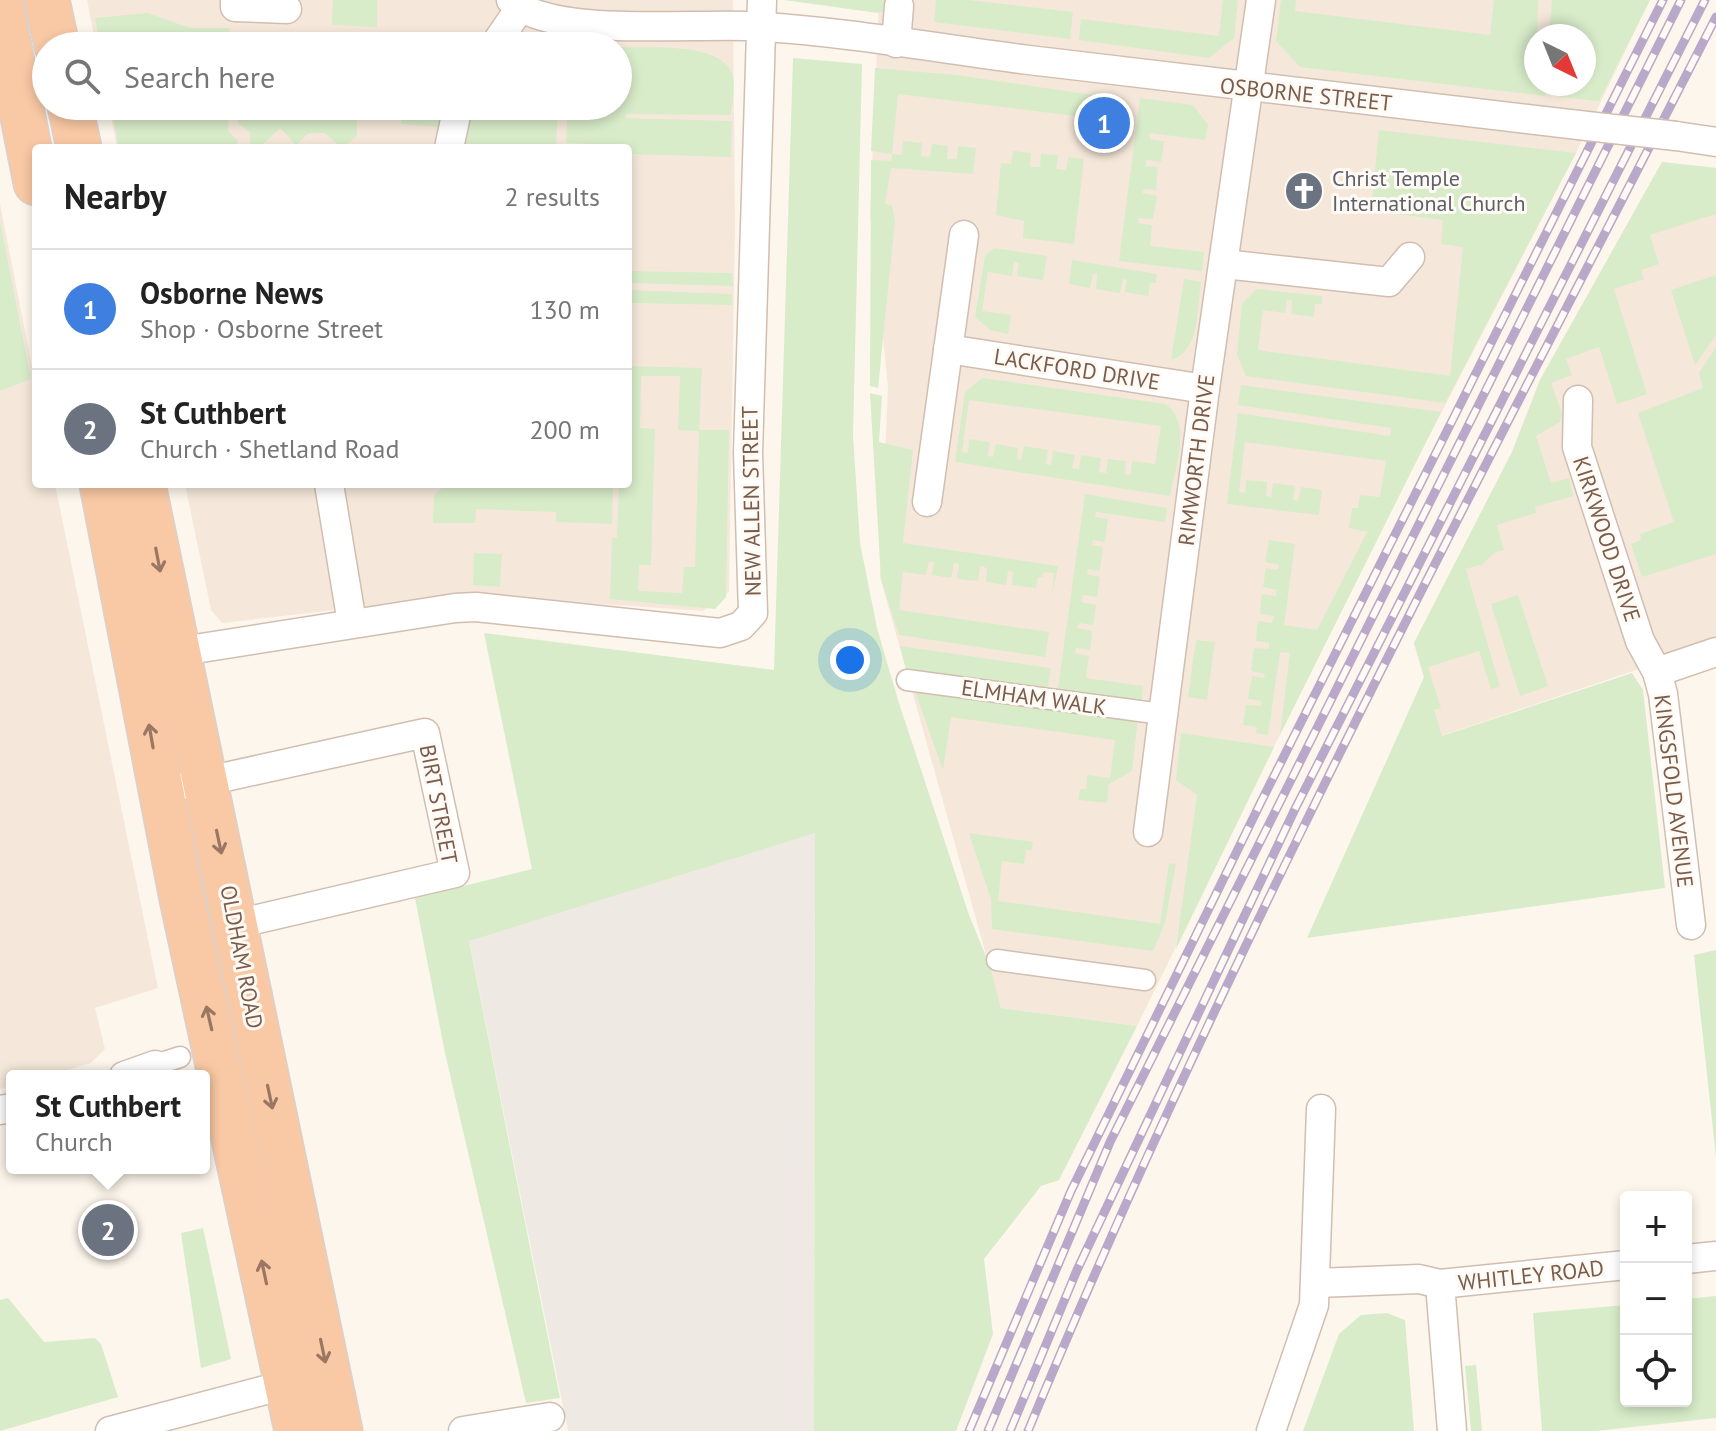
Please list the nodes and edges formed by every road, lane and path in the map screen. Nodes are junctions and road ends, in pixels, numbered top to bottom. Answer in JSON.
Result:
{"nodes":[{"id":1,"x":47,"y":0,"type":"edge"},
{"id":2,"x":235,"y":0,"type":"edge"},
{"id":3,"x":1261,"y":0,"type":"edge"},
{"id":4,"x":0,"y":1,"type":"edge"},
{"id":5,"x":516,"y":4,"type":"edge"},
{"id":6,"x":899,"y":6,"type":"dead end"},
{"id":7,"x":287,"y":9,"type":"dead end"},
{"id":8,"x":761,"y":13,"type":"edge"},
{"id":9,"x":54,"y":32,"type":"edge"},
{"id":10,"x":501,"y":32,"type":"edge"},
{"id":11,"x":896,"y":43,"type":"junction"},
{"id":12,"x":21,"y":80,"type":"edge"},
{"id":13,"x":1249,"y":89,"type":"junction"},
{"id":14,"x":73,"y":120,"type":"edge"},
{"id":15,"x":455,"y":120,"type":"edge"},
{"id":16,"x":1716,"y":142,"type":"edge"},
{"id":17,"x":78,"y":144,"type":"edge"},
{"id":18,"x":450,"y":144,"type":"edge"},
{"id":19,"x":32,"y":156,"type":"edge"},
{"id":20,"x":964,"y":235,"type":"dead end"},
{"id":21,"x":1410,"y":257,"type":"dead end"},
{"id":22,"x":1224,"y":264,"type":"junction"},
{"id":23,"x":948,"y":349,"type":"junction"},
{"id":24,"x":1205,"y":389,"type":"junction"},
{"id":25,"x":1578,"y":400,"type":"dead end"},
{"id":26,"x":103,"y":488,"type":"edge"},
{"id":27,"x":143,"y":488,"type":"edge"},
{"id":28,"x":330,"y":488,"type":"edge"},
{"id":29,"x":927,"y":502,"type":"dead end"},
{"id":30,"x":352,"y":623,"type":"junction"},
{"id":31,"x":1716,"y":652,"type":"edge"},
{"id":32,"x":156,"y":655,"type":"junction"},
{"id":33,"x":1657,"y":672,"type":"junction"},
{"id":34,"x":907,"y":680,"type":"dead end"},
{"id":35,"x":1162,"y":714,"type":"junction"},
{"id":36,"x":205,"y":782,"type":"junction"},
{"id":37,"x":161,"y":791,"type":"junction"},
{"id":38,"x":1148,"y":832,"type":"dead end"},
{"id":39,"x":236,"y":924,"type":"junction"},
{"id":40,"x":1691,"y":925,"type":"dead end"},
{"id":41,"x":997,"y":960,"type":"dead end"},
{"id":42,"x":1145,"y":980,"type":"dead end"},
{"id":43,"x":168,"y":1061,"type":"dead end"},
{"id":44,"x":142,"y":1070,"type":"edge"},
{"id":45,"x":1321,"y":1109,"type":"dead end"},
{"id":46,"x":1716,"y":1256,"type":"edge"},
{"id":47,"x":1692,"y":1258,"type":"edge"},
{"id":48,"x":1620,"y":1266,"type":"edge"},
{"id":49,"x":1317,"y":1283,"type":"junction"},
{"id":50,"x":1440,"y":1284,"type":"junction"},
{"id":51,"x":288,"y":1384,"type":"junction"},
{"id":52,"x":550,"y":1417,"type":"dead end"},
{"id":53,"x":110,"y":1431,"type":"edge"},
{"id":54,"x":297,"y":1431,"type":"edge"},
{"id":55,"x":340,"y":1431,"type":"edge"},
{"id":56,"x":463,"y":1431,"type":"edge"},
{"id":57,"x":1271,"y":1431,"type":"edge"},
{"id":58,"x":1452,"y":1431,"type":"edge"}],
"edges":[{"from":1,"to":9,"type":"highway"},
{"from":2,"to":7,"type":"street"},
{"from":3,"to":13,"type":"street","name":"RIMWORTH DRIVE"},
{"from":4,"to":12,"type":"highway"},
{"from":5,"to":8,"type":"street","name":"OSBORNE STREET"},
{"from":5,"to":10,"type":"street"},
{"from":6,"to":11,"type":"street"},
{"from":8,"to":11,"type":"street","name":"OSBORNE STREET"},
{"from":8,"to":30,"type":"street","name":"NEW ALLEN STREET"},
{"from":11,"to":13,"type":"street","name":"OSBORNE STREET"},
{"from":12,"to":19,"type":"highway"},
{"from":13,"to":16,"type":"street","name":"OSBORNE STREET","bridge":true},
{"from":13,"to":22,"type":"street","name":"RIMWORTH DRIVE"},
{"from":14,"to":17,"type":"highway"},
{"from":15,"to":18,"type":"street"},
{"from":20,"to":23,"type":"street"},
{"from":21,"to":22,"type":"street"},
{"from":22,"to":24,"type":"street","name":"RIMWORTH DRIVE"},
{"from":23,"to":24,"type":"street","name":"LACKFORD DRIVE"},
{"from":23,"to":29,"type":"street"},
{"from":24,"to":35,"type":"street","name":"RIMWORTH DRIVE"},
{"from":25,"to":33,"type":"street","name":"KIRKWOOD DRIVE"},
{"from":26,"to":32,"type":"highway","name":"OLDHAM ROAD"},
{"from":27,"to":32,"type":"highway","name":"OLDHAM ROAD","one_way":true},
{"from":28,"to":30,"type":"street"},
{"from":30,"to":32,"type":"street","name":"NEW ALLEN STREET"},
{"from":31,"to":33,"type":"street","name":"KINGSFOLD AVENUE"},
{"from":32,"to":36,"type":"highway","name":"OLDHAM ROAD"},
{"from":37,"to":32,"type":"highway","name":"OLDHAM ROAD","one_way":true},
{"from":33,"to":40,"type":"street","name":"KINGSFOLD AVENUE"},
{"from":34,"to":35,"type":"street","name":"ELMHAM WALK"},
{"from":35,"to":38,"type":"street","name":"RIMWORTH DRIVE"},
{"from":36,"to":37,"type":"street","name":"BIRT STREET"},
{"from":36,"to":39,"type":"highway","name":"OLDHAM ROAD","one_way":true},
{"from":36,"to":39,"type":"street","name":"BIRT STREET"},
{"from":51,"to":37,"type":"highway","name":"OLDHAM ROAD","one_way":true},
{"from":39,"to":55,"type":"highway","name":"OLDHAM ROAD","one_way":true},
{"from":41,"to":42,"type":"street"},
{"from":43,"to":44,"type":"street"},
{"from":45,"to":49,"type":"street"},
{"from":46,"to":47,"type":"street"},
{"from":48,"to":50,"type":"street","name":"WHITLEY ROAD"},
{"from":49,"to":50,"type":"street"},
{"from":49,"to":57,"type":"street"},
{"from":50,"to":58,"type":"street","name":"WHITLEY ROAD"},
{"from":51,"to":53,"type":"street"},
{"from":51,"to":54,"type":"highway","name":"OLDHAM ROAD"},
{"from":52,"to":56,"type":"street"}]}
